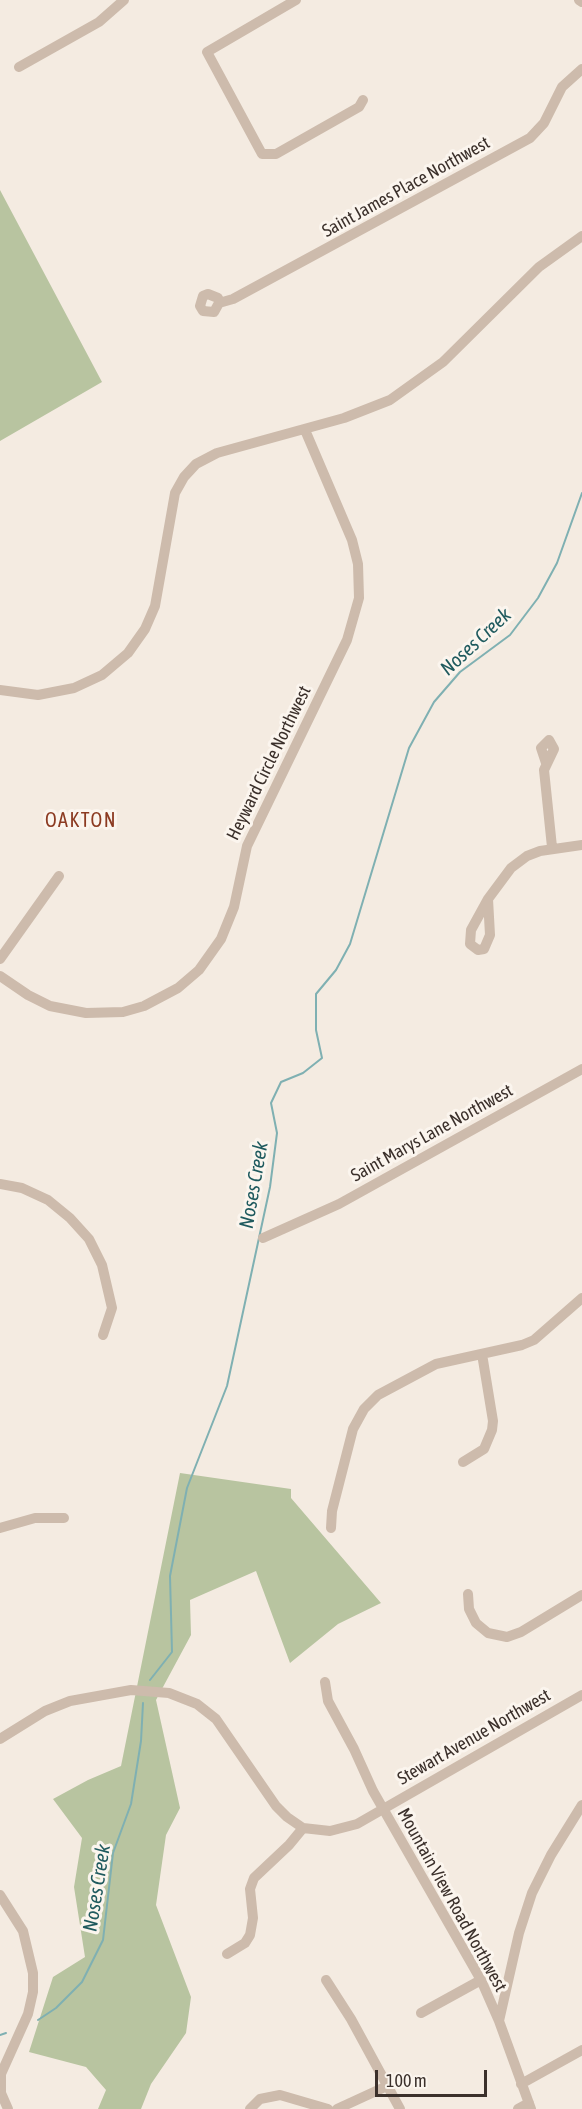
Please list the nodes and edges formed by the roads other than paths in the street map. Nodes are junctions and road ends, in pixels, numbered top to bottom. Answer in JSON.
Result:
{"nodes":[{"id":1,"x":124,"y":0,"type":"edge"},
{"id":2,"x":296,"y":0,"type":"edge"},
{"id":3,"x":19,"y":68,"type":"dead end"},
{"id":4,"x":582,"y":69,"type":"edge"},
{"id":5,"x":363,"y":100,"type":"dead end"},
{"id":6,"x":582,"y":236,"type":"edge"},
{"id":7,"x":219,"y":303,"type":"dead end"},
{"id":8,"x":304,"y":430,"type":"junction"},
{"id":9,"x":0,"y":690,"type":"edge"},
{"id":10,"x":546,"y":763,"type":"dead end"},
{"id":11,"x":582,"y":844,"type":"edge"},
{"id":12,"x":552,"y":848,"type":"junction"},
{"id":13,"x":59,"y":876,"type":"dead end"},
{"id":14,"x":488,"y":899,"type":"dead end"},
{"id":15,"x":0,"y":959,"type":"edge"},
{"id":16,"x":0,"y":976,"type":"edge"},
{"id":17,"x":582,"y":1069,"type":"edge"},
{"id":18,"x":0,"y":1184,"type":"edge"},
{"id":19,"x":263,"y":1238,"type":"dead end"},
{"id":20,"x":582,"y":1298,"type":"edge"},
{"id":21,"x":103,"y":1335,"type":"dead end"},
{"id":22,"x":482,"y":1354,"type":"junction"},
{"id":23,"x":464,"y":1462,"type":"dead end"},
{"id":24,"x":64,"y":1518,"type":"dead end"},
{"id":25,"x":0,"y":1528,"type":"edge"},
{"id":26,"x":331,"y":1528,"type":"dead end"},
{"id":27,"x":468,"y":1594,"type":"dead end"},
{"id":28,"x":582,"y":1595,"type":"edge"},
{"id":29,"x":325,"y":1682,"type":"dead end"},
{"id":30,"x":582,"y":1695,"type":"edge"},
{"id":31,"x":0,"y":1739,"type":"edge"},
{"id":32,"x":582,"y":1806,"type":"edge"},
{"id":33,"x":382,"y":1809,"type":"junction"},
{"id":34,"x":303,"y":1828,"type":"junction"},
{"id":35,"x":0,"y":1895,"type":"edge"},
{"id":36,"x":227,"y":1954,"type":"dead end"},
{"id":37,"x":326,"y":1980,"type":"dead end"},
{"id":38,"x":480,"y":1980,"type":"junction"},
{"id":39,"x":421,"y":2013,"type":"dead end"},
{"id":40,"x":499,"y":2021,"type":"junction"},
{"id":41,"x":582,"y":2050,"type":"edge"},
{"id":42,"x":521,"y":2084,"type":"junction"},
{"id":43,"x":387,"y":2086,"type":"junction"},
{"id":44,"x":530,"y":2106,"type":"edge"},
{"id":45,"x":8,"y":2109,"type":"edge"},
{"id":46,"x":250,"y":2109,"type":"edge"},
{"id":47,"x":328,"y":2109,"type":"edge"},
{"id":48,"x":337,"y":2109,"type":"edge"},
{"id":49,"x":400,"y":2109,"type":"edge"},
{"id":50,"x":518,"y":2109,"type":"edge"}],
"edges":[{"from":1,"to":3,"type":"street"},
{"from":2,"to":5,"type":"street"},
{"from":4,"to":7,"type":"street","name":"Saint James Place Northwest"},
{"from":6,"to":8,"type":"street"},
{"from":8,"to":9,"type":"street"},
{"from":8,"to":16,"type":"street","name":"Heyward Circle Northwest"},
{"from":10,"to":12,"type":"street"},
{"from":11,"to":12,"type":"street"},
{"from":12,"to":14,"type":"street"},
{"from":13,"to":15,"type":"street"},
{"from":17,"to":19,"type":"street","name":"Saint Marys Lane Northwest"},
{"from":18,"to":21,"type":"street"},
{"from":20,"to":22,"type":"street"},
{"from":22,"to":23,"type":"street"},
{"from":22,"to":26,"type":"street"},
{"from":24,"to":25,"type":"street"},
{"from":27,"to":28,"type":"street"},
{"from":29,"to":33,"type":"street","name":"Mountain View Road Northwest"},
{"from":30,"to":33,"type":"street","name":"Stewart Avenue Northwest"},
{"from":31,"to":34,"type":"street"},
{"from":32,"to":40,"type":"street"},
{"from":33,"to":34,"type":"street","name":"Stewart Avenue Northwest"},
{"from":33,"to":38,"type":"street","name":"Mountain View Road Northwest"},
{"from":34,"to":36,"type":"street"},
{"from":35,"to":45,"type":"street"},
{"from":37,"to":43,"type":"street"},
{"from":38,"to":39,"type":"street"},
{"from":38,"to":40,"type":"street","name":"Mountain View Road Northwest"},
{"from":40,"to":42,"type":"street","name":"Mountain View Road Northwest"},
{"from":41,"to":42,"type":"street"},
{"from":42,"to":44,"type":"street","name":"Mountain View Road Northwest"},
{"from":43,"to":48,"type":"street"},
{"from":43,"to":49,"type":"street"},
{"from":44,"to":50,"type":"street"},
{"from":46,"to":47,"type":"street"}]}
